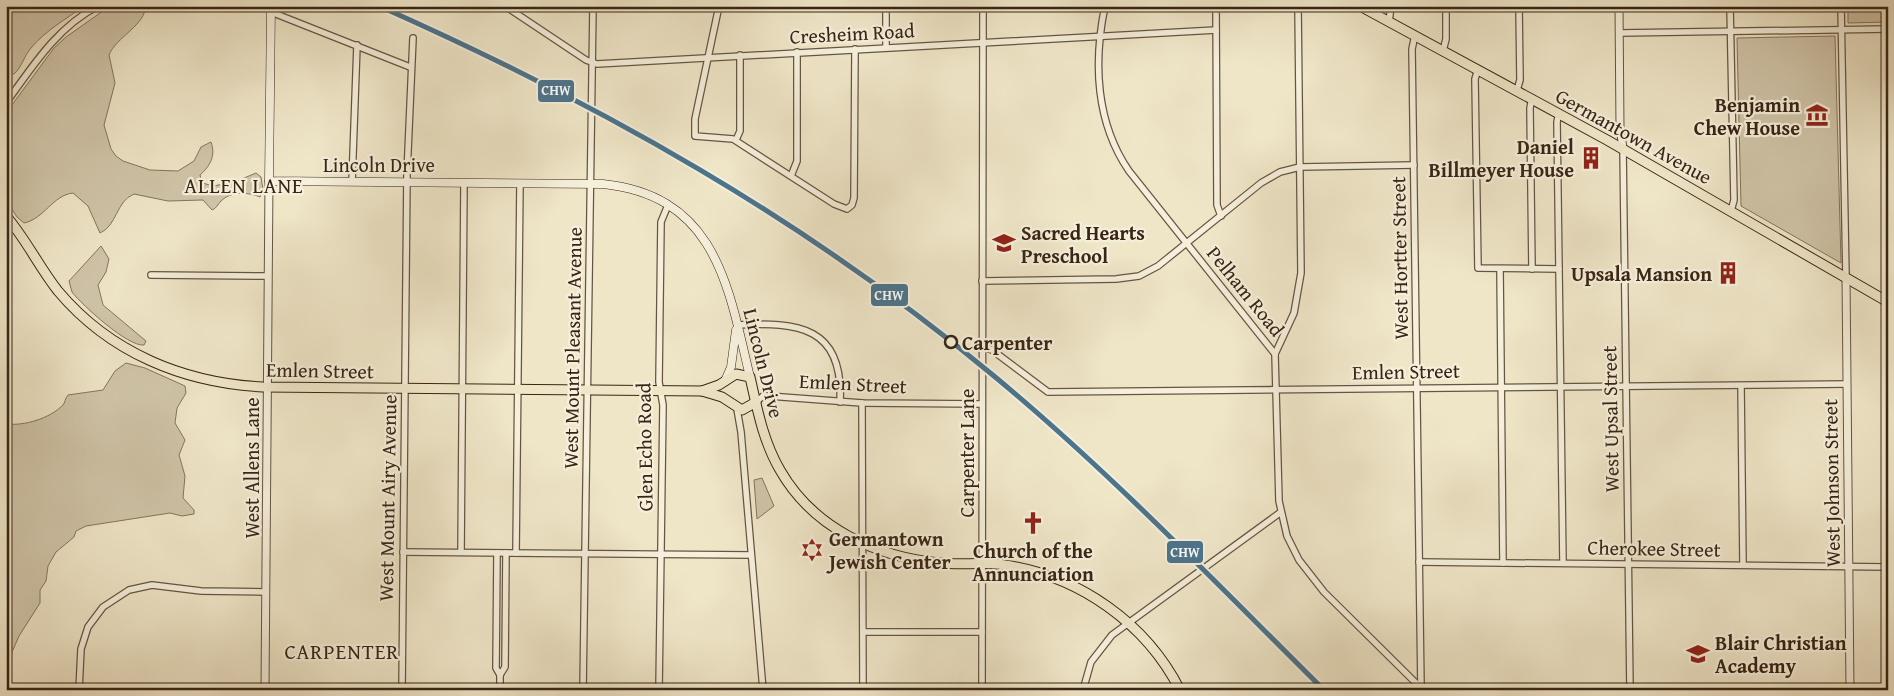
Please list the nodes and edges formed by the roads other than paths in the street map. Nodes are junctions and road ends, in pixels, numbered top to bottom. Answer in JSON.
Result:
{"nodes":[{"id":1,"x":98,"y":6,"type":"edge"},
{"id":2,"x":505,"y":6,"type":"edge"},
{"id":3,"x":594,"y":6,"type":"edge"},
{"id":4,"x":719,"y":6,"type":"edge"},
{"id":5,"x":886,"y":6,"type":"edge"},
{"id":6,"x":983,"y":6,"type":"edge"},
{"id":7,"x":1105,"y":6,"type":"edge"},
{"id":8,"x":1216,"y":6,"type":"edge"},
{"id":9,"x":1298,"y":6,"type":"edge"},
{"id":10,"x":1360,"y":6,"type":"edge"},
{"id":11,"x":1391,"y":6,"type":"edge"},
{"id":12,"x":1446,"y":6,"type":"edge"},
{"id":13,"x":1519,"y":6,"type":"edge"},
{"id":14,"x":1618,"y":6,"type":"edge"},
{"id":15,"x":1730,"y":6,"type":"edge"},
{"id":16,"x":1841,"y":6,"type":"edge"},
{"id":17,"x":271,"y":9,"type":"edge"},
{"id":18,"x":1389,"y":22,"type":"junction"},
{"id":19,"x":1888,"y":29,"type":"edge"},
{"id":20,"x":1216,"y":30,"type":"junction"},
{"id":21,"x":1841,"y":30,"type":"junction"},
{"id":22,"x":1730,"y":31,"type":"junction"},
{"id":23,"x":1619,"y":33,"type":"junction"},
{"id":24,"x":1414,"y":35,"type":"junction"},
{"id":25,"x":1100,"y":37,"type":"junction"},
{"id":26,"x":413,"y":38,"type":"dead end"},
{"id":27,"x":983,"y":42,"type":"junction"},
{"id":28,"x":357,"y":45,"type":"junction"},
{"id":29,"x":886,"y":47,"type":"junction"},
{"id":30,"x":855,"y":49,"type":"junction"},
{"id":31,"x":1443,"y":51,"type":"junction"},
{"id":32,"x":797,"y":52,"type":"junction"},
{"id":33,"x":740,"y":55,"type":"junction"},
{"id":34,"x":708,"y":56,"type":"junction"},
{"id":35,"x":593,"y":63,"type":"junction"},
{"id":36,"x":410,"y":67,"type":"junction"},
{"id":37,"x":1478,"y":69,"type":"junction"},
{"id":38,"x":1517,"y":90,"type":"junction"},
{"id":39,"x":1532,"y":98,"type":"junction"},
{"id":40,"x":6,"y":103,"type":"edge"},
{"id":41,"x":1560,"y":114,"type":"junction"},
{"id":42,"x":736,"y":140,"type":"junction"},
{"id":43,"x":1623,"y":148,"type":"junction"},
{"id":44,"x":1414,"y":165,"type":"junction"},
{"id":45,"x":1300,"y":167,"type":"junction"},
{"id":46,"x":791,"y":176,"type":"junction"},
{"id":47,"x":269,"y":181,"type":"junction"},
{"id":48,"x":352,"y":182,"type":"junction"},
{"id":49,"x":407,"y":182,"type":"junction"},
{"id":50,"x":464,"y":183,"type":"junction"},
{"id":51,"x":520,"y":183,"type":"junction"},
{"id":52,"x":591,"y":184,"type":"junction"},
{"id":53,"x":668,"y":205,"type":"junction"},
{"id":54,"x":1731,"y":211,"type":"junction"},
{"id":55,"x":6,"y":216,"type":"edge"},
{"id":56,"x":1221,"y":216,"type":"junction"},
{"id":57,"x":1187,"y":243,"type":"junction"},
{"id":58,"x":1500,"y":269,"type":"junction"},
{"id":59,"x":1532,"y":269,"type":"junction"},
{"id":60,"x":1559,"y":269,"type":"junction"},
{"id":61,"x":151,"y":275,"type":"dead end"},
{"id":62,"x":268,"y":276,"type":"junction"},
{"id":63,"x":1846,"y":277,"type":"junction"},
{"id":64,"x":982,"y":281,"type":"junction"},
{"id":65,"x":1888,"y":302,"type":"edge"},
{"id":66,"x":737,"y":325,"type":"junction"},
{"id":67,"x":982,"y":347,"type":"junction"},
{"id":68,"x":1275,"y":354,"type":"junction"},
{"id":69,"x":750,"y":376,"type":"junction"},
{"id":70,"x":724,"y":382,"type":"junction"},
{"id":71,"x":1846,"y":384,"type":"junction"},
{"id":72,"x":1626,"y":386,"type":"junction"},
{"id":73,"x":1741,"y":386,"type":"junction"},
{"id":74,"x":268,"y":387,"type":"junction"},
{"id":75,"x":1501,"y":387,"type":"junction"},
{"id":76,"x":1560,"y":387,"type":"junction"},
{"id":77,"x":404,"y":388,"type":"junction"},
{"id":78,"x":462,"y":388,"type":"junction"},
{"id":79,"x":1417,"y":388,"type":"junction"},
{"id":80,"x":518,"y":389,"type":"junction"},
{"id":81,"x":588,"y":390,"type":"junction"},
{"id":82,"x":660,"y":390,"type":"junction"},
{"id":83,"x":1277,"y":390,"type":"junction"},
{"id":84,"x":702,"y":391,"type":"junction"},
{"id":85,"x":729,"y":401,"type":"junction"},
{"id":86,"x":756,"y":402,"type":"junction"},
{"id":87,"x":840,"y":402,"type":"junction"},
{"id":88,"x":862,"y":403,"type":"junction"},
{"id":89,"x":982,"y":404,"type":"junction"},
{"id":90,"x":737,"y":409,"type":"junction"},
{"id":91,"x":1281,"y":512,"type":"junction"},
{"id":92,"x":863,"y":543,"type":"junction"},
{"id":93,"x":403,"y":552,"type":"junction"},
{"id":94,"x":460,"y":552,"type":"junction"},
{"id":95,"x":497,"y":553,"type":"junction"},
{"id":96,"x":506,"y":553,"type":"junction"},
{"id":97,"x":516,"y":553,"type":"junction"},
{"id":98,"x":585,"y":554,"type":"junction"},
{"id":99,"x":661,"y":554,"type":"junction"},
{"id":100,"x":751,"y":555,"type":"junction"},
{"id":101,"x":1419,"y":562,"type":"junction"},
{"id":102,"x":1503,"y":562,"type":"junction"},
{"id":103,"x":982,"y":563,"type":"junction"},
{"id":104,"x":1563,"y":563,"type":"junction"},
{"id":105,"x":1628,"y":564,"type":"junction"},
{"id":106,"x":1744,"y":565,"type":"junction"},
{"id":107,"x":1848,"y":566,"type":"junction"},
{"id":108,"x":1888,"y":567,"type":"edge"},
{"id":109,"x":266,"y":592,"type":"junction"},
{"id":110,"x":1128,"y":622,"type":"junction"},
{"id":111,"x":863,"y":632,"type":"junction"},
{"id":112,"x":982,"y":632,"type":"junction"},
{"id":113,"x":500,"y":675,"type":"junction"},
{"id":114,"x":1421,"y":689,"type":"edge"},
{"id":115,"x":79,"y":690,"type":"edge"},
{"id":116,"x":265,"y":690,"type":"edge"},
{"id":117,"x":402,"y":690,"type":"edge"},
{"id":118,"x":500,"y":690,"type":"edge"},
{"id":119,"x":583,"y":690,"type":"edge"},
{"id":120,"x":659,"y":690,"type":"edge"},
{"id":121,"x":763,"y":690,"type":"edge"},
{"id":122,"x":863,"y":690,"type":"edge"},
{"id":123,"x":982,"y":690,"type":"edge"},
{"id":124,"x":1083,"y":690,"type":"edge"},
{"id":125,"x":1180,"y":690,"type":"edge"},
{"id":126,"x":1630,"y":690,"type":"edge"},
{"id":127,"x":1850,"y":690,"type":"edge"}],
"edges":[{"from":1,"to":40,"type":"street"},
{"from":2,"to":35,"type":"street"},
{"from":3,"to":35,"type":"street","name":"West Mount Pleasant Avenue"},
{"from":4,"to":34,"type":"street"},
{"from":5,"to":29,"type":"street"},
{"from":6,"to":27,"type":"street","name":"Carpenter Lane"},
{"from":7,"to":25,"type":"street","name":"Pelham Road"},
{"from":8,"to":20,"type":"street"},
{"from":9,"to":45,"type":"street"},
{"from":10,"to":18,"type":"main road","name":"Germantown Avenue"},
{"from":11,"to":18,"type":"street"},
{"from":12,"to":31,"type":"street"},
{"from":13,"to":38,"type":"street"},
{"from":14,"to":23,"type":"street"},
{"from":15,"to":22,"type":"street"},
{"from":16,"to":21,"type":"street"},
{"from":17,"to":28,"type":"street"},
{"from":17,"to":47,"type":"main road","name":"West Allens Lane"},
{"from":18,"to":24,"type":"main road","name":"Germantown Avenue"},
{"from":19,"to":21,"type":"street"},
{"from":20,"to":25,"type":"street","name":"Cresheim Road"},
{"from":20,"to":56,"type":"street"},
{"from":21,"to":22,"type":"street"},
{"from":21,"to":63,"type":"street"},
{"from":22,"to":23,"type":"street"},
{"from":22,"to":54,"type":"street"},
{"from":23,"to":43,"type":"street"},
{"from":24,"to":31,"type":"main road","name":"Germantown Avenue"},
{"from":24,"to":44,"type":"street","name":"West Hortter Street"},
{"from":25,"to":27,"type":"street","name":"Cresheim Road"},
{"from":25,"to":57,"type":"street","name":"Pelham Road"},
{"from":26,"to":36,"type":"street","name":"West Mount Airy Avenue"},
{"from":27,"to":29,"type":"street","name":"Cresheim Road"},
{"from":27,"to":64,"type":"street","name":"Carpenter Lane"},
{"from":28,"to":36,"type":"street"},
{"from":28,"to":48,"type":"street"},
{"from":29,"to":30,"type":"street","name":"Cresheim Road"},
{"from":30,"to":32,"type":"street","name":"Cresheim Road"},
{"from":30,"to":46,"type":"street"},
{"from":31,"to":37,"type":"main road","name":"Germantown Avenue"},
{"from":32,"to":33,"type":"street","name":"Cresheim Road"},
{"from":32,"to":46,"type":"street"},
{"from":33,"to":34,"type":"street","name":"Cresheim Road"},
{"from":33,"to":42,"type":"street"},
{"from":34,"to":35,"type":"street","name":"Cresheim Road"},
{"from":34,"to":42,"type":"street"},
{"from":35,"to":52,"type":"street","name":"West Mount Pleasant Avenue"},
{"from":36,"to":49,"type":"street","name":"West Mount Airy Avenue"},
{"from":37,"to":38,"type":"main road","name":"Germantown Avenue"},
{"from":37,"to":58,"type":"street"},
{"from":38,"to":39,"type":"main road","name":"Germantown Avenue"},
{"from":39,"to":41,"type":"main road","name":"Germantown Avenue"},
{"from":39,"to":59,"type":"street"},
{"from":41,"to":43,"type":"main road","name":"Germantown Avenue"},
{"from":41,"to":60,"type":"street"},
{"from":42,"to":46,"type":"street"},
{"from":43,"to":54,"type":"main road","name":"Germantown Avenue"},
{"from":43,"to":72,"type":"street","name":"West Upsal Street"},
{"from":44,"to":45,"type":"street"},
{"from":44,"to":79,"type":"street","name":"West Hortter Street"},
{"from":45,"to":56,"type":"street"},
{"from":45,"to":68,"type":"street"},
{"from":47,"to":48,"type":"main road","name":"Lincoln Drive"},
{"from":47,"to":62,"type":"street","name":"West Allens Lane"},
{"from":48,"to":49,"type":"main road","name":"Lincoln Drive"},
{"from":49,"to":50,"type":"main road","name":"Lincoln Drive"},
{"from":49,"to":77,"type":"street","name":"West Mount Airy Avenue"},
{"from":50,"to":51,"type":"main road","name":"Lincoln Drive"},
{"from":50,"to":78,"type":"street"},
{"from":51,"to":52,"type":"main road","name":"Lincoln Drive"},
{"from":51,"to":80,"type":"street"},
{"from":52,"to":53,"type":"main road","name":"Lincoln Drive"},
{"from":52,"to":81,"type":"street","name":"West Mount Pleasant Avenue"},
{"from":53,"to":66,"type":"main road","name":"Lincoln Drive"},
{"from":53,"to":82,"type":"street","name":"Glen Echo Road"},
{"from":54,"to":63,"type":"main road","name":"Germantown Avenue"},
{"from":55,"to":74,"type":"main road","name":"Emlen Street"},
{"from":56,"to":57,"type":"street"},
{"from":57,"to":64,"type":"street"},
{"from":57,"to":68,"type":"street","name":"Pelham Road"},
{"from":58,"to":59,"type":"street"},
{"from":58,"to":75,"type":"street"},
{"from":59,"to":60,"type":"street"},
{"from":60,"to":76,"type":"street"},
{"from":61,"to":62,"type":"street"},
{"from":62,"to":74,"type":"street","name":"West Allens Lane"},
{"from":63,"to":65,"type":"main road","name":"Germantown Avenue"},
{"from":63,"to":71,"type":"street","name":"West Johnson Street"},
{"from":64,"to":67,"type":"street","name":"Carpenter Lane"},
{"from":66,"to":69,"type":"main road","name":"Lincoln Drive"},
{"from":66,"to":70,"type":"main road"},
{"from":66,"to":87,"type":"street"},
{"from":67,"to":83,"type":"street","name":"Emlen Street"},
{"from":67,"to":89,"type":"street","name":"Carpenter Lane"},
{"from":68,"to":83,"type":"street","name":"Pelham Road"},
{"from":69,"to":70,"type":"main road","name":"Emlen Street"},
{"from":69,"to":86,"type":"main road","name":"Lincoln Drive"},
{"from":70,"to":84,"type":"main road","name":"Emlen Street"},
{"from":70,"to":85,"type":"main road"},
{"from":71,"to":73,"type":"street","name":"Emlen Street"},
{"from":71,"to":107,"type":"street","name":"West Johnson Street"},
{"from":72,"to":73,"type":"street","name":"Emlen Street"},
{"from":72,"to":76,"type":"street","name":"Emlen Street"},
{"from":72,"to":105,"type":"street","name":"West Upsal Street"},
{"from":73,"to":106,"type":"street"},
{"from":74,"to":77,"type":"main road","name":"Emlen Street"},
{"from":74,"to":109,"type":"street","name":"West Allens Lane"},
{"from":75,"to":76,"type":"street","name":"Emlen Street"},
{"from":75,"to":79,"type":"street","name":"Emlen Street"},
{"from":75,"to":102,"type":"street"},
{"from":76,"to":104,"type":"street"},
{"from":77,"to":78,"type":"main road","name":"Emlen Street"},
{"from":77,"to":93,"type":"street","name":"West Mount Airy Avenue"},
{"from":78,"to":80,"type":"main road","name":"Emlen Street"},
{"from":78,"to":94,"type":"street"},
{"from":79,"to":83,"type":"street","name":"Emlen Street"},
{"from":79,"to":101,"type":"street","name":"West Hortter Street"},
{"from":80,"to":81,"type":"main road","name":"Emlen Street"},
{"from":80,"to":97,"type":"street"},
{"from":81,"to":82,"type":"main road","name":"Emlen Street"},
{"from":81,"to":98,"type":"street","name":"West Mount Pleasant Avenue"},
{"from":82,"to":84,"type":"main road","name":"Emlen Street"},
{"from":82,"to":99,"type":"street","name":"Glen Echo Road"},
{"from":83,"to":91,"type":"street","name":"Pelham Road"},
{"from":84,"to":85,"type":"main road","name":"Emlen Street"},
{"from":85,"to":90,"type":"main road","name":"Emlen Street"},
{"from":86,"to":87,"type":"street","name":"Emlen Street"},
{"from":86,"to":90,"type":"main road","name":"Emlen Street"},
{"from":86,"to":92,"type":"main road","name":"Lincoln Drive"},
{"from":87,"to":88,"type":"street","name":"Emlen Street"},
{"from":88,"to":89,"type":"street","name":"Emlen Street"},
{"from":88,"to":92,"type":"street"},
{"from":89,"to":103,"type":"street","name":"Carpenter Lane"},
{"from":90,"to":100,"type":"street"},
{"from":91,"to":110,"type":"street"},
{"from":91,"to":114,"type":"street","name":"Pelham Road"},
{"from":92,"to":103,"type":"main road","name":"Lincoln Drive"},
{"from":92,"to":111,"type":"street"},
{"from":93,"to":94,"type":"street"},
{"from":93,"to":117,"type":"street","name":"West Mount Airy Avenue"},
{"from":94,"to":95,"type":"street"},
{"from":95,"to":96,"type":"street"},
{"from":95,"to":113,"type":"street"},
{"from":96,"to":97,"type":"street"},
{"from":96,"to":113,"type":"street"},
{"from":97,"to":98,"type":"street"},
{"from":98,"to":99,"type":"street"},
{"from":98,"to":119,"type":"street","name":"West Mount Pleasant Avenue"},
{"from":99,"to":100,"type":"street"},
{"from":99,"to":120,"type":"street","name":"Glen Echo Road"},
{"from":100,"to":121,"type":"street"},
{"from":101,"to":102,"type":"street","name":"Cherokee Street"},
{"from":101,"to":114,"type":"street","name":"West Hortter Street"},
{"from":102,"to":104,"type":"street","name":"Cherokee Street"},
{"from":103,"to":110,"type":"main road","name":"Lincoln Drive"},
{"from":103,"to":112,"type":"street","name":"Carpenter Lane"},
{"from":104,"to":105,"type":"street","name":"Cherokee Street"},
{"from":105,"to":106,"type":"street","name":"Cherokee Street"},
{"from":105,"to":126,"type":"street","name":"West Upsal Street"},
{"from":106,"to":107,"type":"street","name":"Cherokee Street"},
{"from":107,"to":108,"type":"street","name":"Cherokee Street"},
{"from":107,"to":127,"type":"street","name":"West Johnson Street"},
{"from":109,"to":115,"type":"street"},
{"from":109,"to":116,"type":"street","name":"West Allens Lane"},
{"from":110,"to":124,"type":"street"},
{"from":110,"to":125,"type":"main road","name":"Lincoln Drive"},
{"from":111,"to":112,"type":"street"},
{"from":111,"to":122,"type":"street"},
{"from":112,"to":123,"type":"street","name":"Carpenter Lane"},
{"from":113,"to":118,"type":"street"}]}
